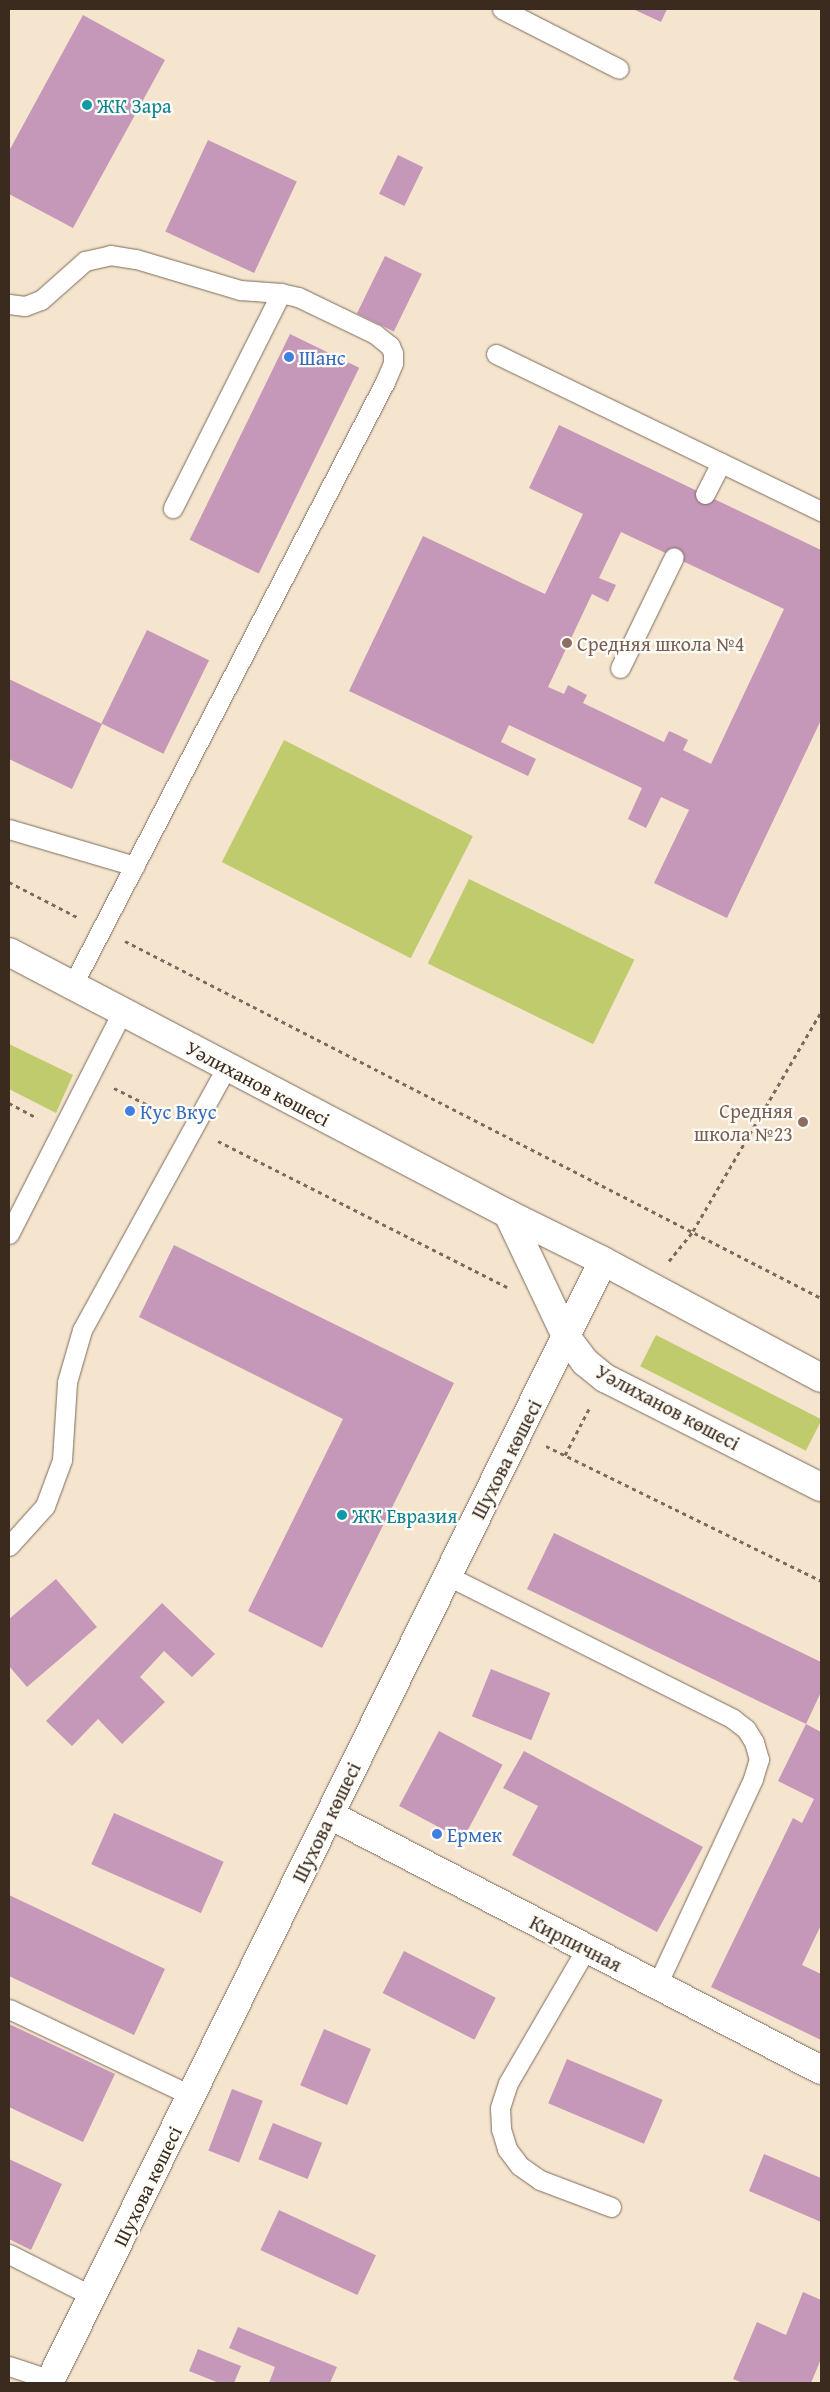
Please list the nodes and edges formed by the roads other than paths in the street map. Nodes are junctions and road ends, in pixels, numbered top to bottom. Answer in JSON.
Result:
{"nodes":[{"id":1,"x":502,"y":9,"type":"edge"},
{"id":2,"x":619,"y":69,"type":"dead end"},
{"id":3,"x":280,"y":293,"type":"junction"},
{"id":4,"x":9,"y":304,"type":"edge"},
{"id":5,"x":496,"y":354,"type":"dead end"},
{"id":6,"x":721,"y":463,"type":"junction"},
{"id":7,"x":705,"y":494,"type":"dead end"},
{"id":8,"x":173,"y":508,"type":"dead end"},
{"id":9,"x":821,"y":511,"type":"edge"},
{"id":10,"x":674,"y":557,"type":"dead end"},
{"id":11,"x":620,"y":668,"type":"dead end"},
{"id":12,"x":9,"y":829,"type":"edge"},
{"id":13,"x":135,"y":866,"type":"junction"},
{"id":14,"x":9,"y":952,"type":"edge"},
{"id":15,"x":72,"y":986,"type":"junction"},
{"id":16,"x":122,"y":1012,"type":"junction"},
{"id":17,"x":227,"y":1066,"type":"junction"},
{"id":18,"x":508,"y":1214,"type":"junction"},
{"id":19,"x":9,"y":1234,"type":"edge"},
{"id":20,"x":603,"y":1262,"type":"junction"},
{"id":21,"x":566,"y":1338,"type":"junction"},
{"id":22,"x":821,"y":1378,"type":"edge"},
{"id":23,"x":821,"y":1487,"type":"edge"},
{"id":24,"x":9,"y":1546,"type":"edge"},
{"id":25,"x":448,"y":1576,"type":"junction"},
{"id":26,"x":330,"y":1814,"type":"junction"},
{"id":27,"x":586,"y":1949,"type":"junction"},
{"id":28,"x":657,"y":1985,"type":"junction"},
{"id":29,"x":9,"y":2009,"type":"edge"},
{"id":30,"x":821,"y":2070,"type":"edge"},
{"id":31,"x":192,"y":2096,"type":"junction"},
{"id":32,"x":611,"y":2207,"type":"dead end"},
{"id":33,"x":9,"y":2254,"type":"edge"},
{"id":34,"x":92,"y":2296,"type":"junction"},
{"id":35,"x":9,"y":2366,"type":"edge"},
{"id":36,"x":50,"y":2382,"type":"edge"}],
"edges":[{"from":1,"to":2,"type":"lane"},
{"from":3,"to":4,"type":"lane"},
{"from":3,"to":8,"type":"lane"},
{"from":3,"to":13,"type":"lane"},
{"from":5,"to":6,"type":"lane"},
{"from":6,"to":7,"type":"lane"},
{"from":6,"to":9,"type":"lane"},
{"from":10,"to":11,"type":"lane"},
{"from":12,"to":13,"type":"lane"},
{"from":13,"to":15,"type":"lane"},
{"from":14,"to":15,"type":"street","name":"Уәлиханов көшесі"},
{"from":15,"to":16,"type":"street","name":"Уәлиханов көшесі"},
{"from":16,"to":17,"type":"street","name":"Уәлиханов көшесі"},
{"from":16,"to":19,"type":"lane"},
{"from":17,"to":18,"type":"street","name":"Уәлиханов көшесі"},
{"from":17,"to":24,"type":"lane"},
{"from":18,"to":20,"type":"street","name":"Уәлиханов көшесі"},
{"from":18,"to":21,"type":"street","name":"Уәлиханов көшесі"},
{"from":20,"to":21,"type":"street","name":"Шухова көшесі"},
{"from":20,"to":22,"type":"street","name":"Уәлиханов көшесі"},
{"from":21,"to":23,"type":"street","name":"Уәлиханов көшесі"},
{"from":21,"to":25,"type":"street","name":"Шухова көшесі"},
{"from":25,"to":26,"type":"street","name":"Шухова көшесі"},
{"from":25,"to":28,"type":"lane"},
{"from":26,"to":27,"type":"street","name":"Кирпичная"},
{"from":26,"to":31,"type":"street","name":"Шухова көшесі"},
{"from":27,"to":28,"type":"street","name":"Кирпичная"},
{"from":27,"to":32,"type":"lane"},
{"from":28,"to":30,"type":"street","name":"Кирпичная"},
{"from":29,"to":31,"type":"lane"},
{"from":31,"to":34,"type":"street","name":"Шухова көшесі"},
{"from":33,"to":34,"type":"lane"},
{"from":34,"to":36,"type":"street","name":"Шухова көшесі"},
{"from":35,"to":36,"type":"lane"}]}
